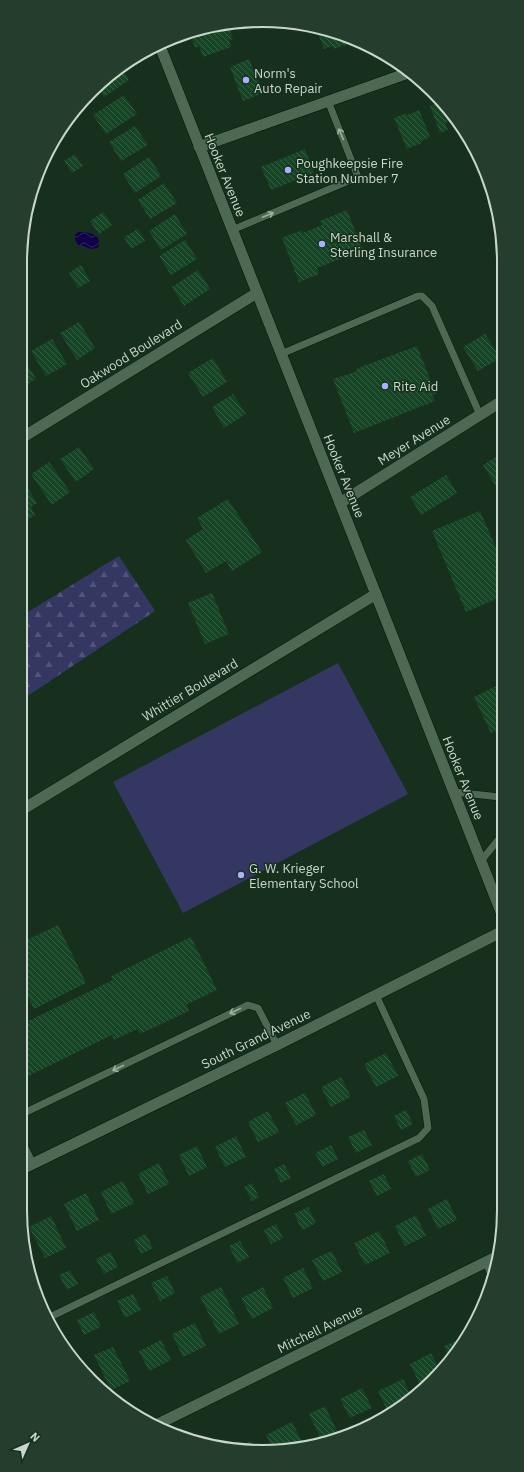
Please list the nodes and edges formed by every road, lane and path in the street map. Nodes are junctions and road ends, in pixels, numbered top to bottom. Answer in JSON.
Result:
{"nodes":[{"id":1,"x":161,"y":50,"type":"edge"},
{"id":2,"x":403,"y":75,"type":"edge"},
{"id":3,"x":328,"y":101,"type":"junction"},
{"id":4,"x":199,"y":147,"type":"junction"},
{"id":5,"x":232,"y":230,"type":"junction"},
{"id":6,"x":257,"y":293,"type":"junction"},
{"id":7,"x":281,"y":354,"type":"junction"},
{"id":8,"x":497,"y":405,"type":"edge"},
{"id":9,"x":480,"y":415,"type":"junction"},
{"id":10,"x":27,"y":435,"type":"edge"},
{"id":11,"x":340,"y":503,"type":"junction"},
{"id":12,"x":376,"y":594,"type":"junction"},
{"id":13,"x":454,"y":792,"type":"junction"},
{"id":14,"x":497,"y":794,"type":"edge"},
{"id":15,"x":27,"y":807,"type":"edge"},
{"id":16,"x":497,"y":841,"type":"edge"},
{"id":17,"x":481,"y":861,"type":"junction"},
{"id":18,"x":497,"y":902,"type":"edge"},
{"id":19,"x":497,"y":934,"type":"edge"},
{"id":20,"x":376,"y":995,"type":"junction"},
{"id":21,"x":277,"y":1045,"type":"junction"},
{"id":22,"x":27,"y":1112,"type":"edge"},
{"id":23,"x":27,"y":1152,"type":"edge"},
{"id":24,"x":33,"y":1164,"type":"junction"},
{"id":25,"x":27,"y":1167,"type":"edge"},
{"id":26,"x":491,"y":1259,"type":"edge"},
{"id":27,"x":486,"y":1262,"type":"junction"},
{"id":28,"x":489,"y":1271,"type":"edge"},
{"id":29,"x":52,"y":1316,"type":"edge"},
{"id":30,"x":161,"y":1422,"type":"edge"}],
"edges":[{"from":1,"to":4,"type":"street","name":"Hooker Avenue"},
{"from":2,"to":3,"type":"street"},
{"from":3,"to":4,"type":"street"},
{"from":5,"to":3,"type":"lane","one_way":true},
{"from":4,"to":5,"type":"street","name":"Hooker Avenue"},
{"from":5,"to":6,"type":"street","name":"Hooker Avenue"},
{"from":6,"to":7,"type":"street","name":"Hooker Avenue"},
{"from":6,"to":10,"type":"street","name":"Oakwood Boulevard"},
{"from":7,"to":9,"type":"lane"},
{"from":7,"to":11,"type":"street","name":"Hooker Avenue"},
{"from":8,"to":9,"type":"street","name":"Meyer Avenue"},
{"from":9,"to":11,"type":"street","name":"Meyer Avenue"},
{"from":11,"to":12,"type":"street","name":"Hooker Avenue"},
{"from":12,"to":13,"type":"street","name":"Hooker Avenue"},
{"from":12,"to":15,"type":"street","name":"Whittier Boulevard"},
{"from":13,"to":14,"type":"lane"},
{"from":13,"to":17,"type":"street","name":"Hooker Avenue"},
{"from":16,"to":17,"type":"lane"},
{"from":17,"to":18,"type":"street","name":"Hooker Avenue"},
{"from":19,"to":20,"type":"street","name":"South Grand Avenue"},
{"from":20,"to":21,"type":"street","name":"South Grand Avenue"},
{"from":20,"to":29,"type":"lane"},
{"from":21,"to":22,"type":"lane","one_way":true},
{"from":21,"to":24,"type":"street","name":"South Grand Avenue"},
{"from":23,"to":24,"type":"lane"},
{"from":24,"to":25,"type":"street","name":"South Grand Avenue"},
{"from":26,"to":27,"type":"street","name":"Mitchell Avenue"},
{"from":27,"to":28,"type":"lane"},
{"from":27,"to":30,"type":"street","name":"Mitchell Avenue"}]}
